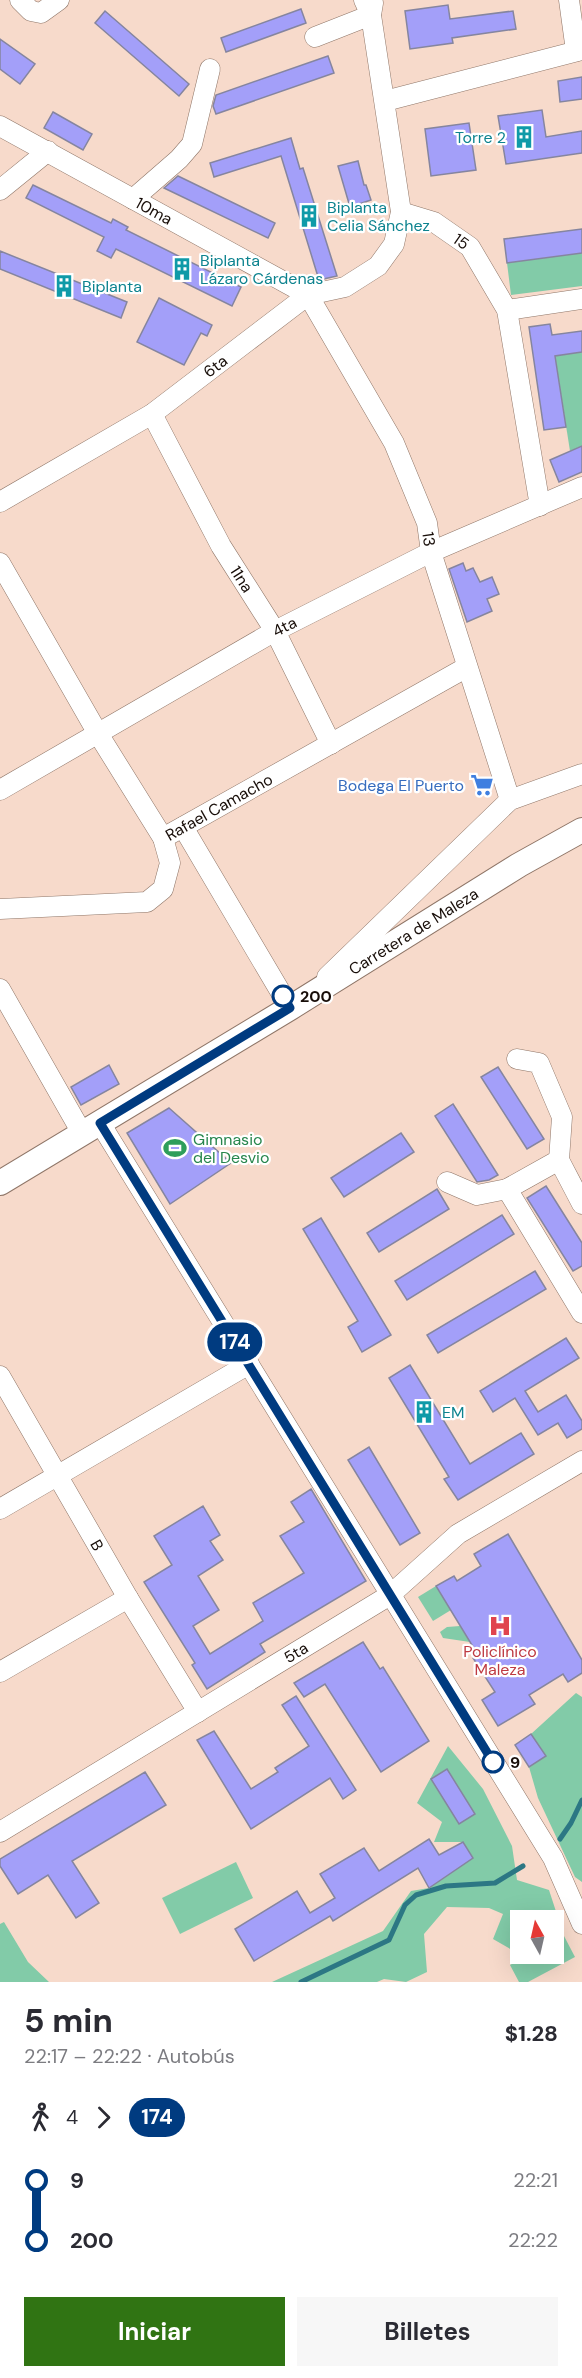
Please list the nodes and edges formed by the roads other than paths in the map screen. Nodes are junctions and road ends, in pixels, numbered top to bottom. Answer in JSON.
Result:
{"nodes":[{"id":1,"x":20,"y":0,"type":"edge"},
{"id":2,"x":59,"y":0,"type":"edge"},
{"id":3,"x":569,"y":0,"type":"edge"},
{"id":4,"x":370,"y":5,"type":"edge"},
{"id":5,"x":315,"y":37,"type":"dead end"},
{"id":6,"x":579,"y":51,"type":"edge"},
{"id":7,"x":210,"y":69,"type":"dead end"},
{"id":8,"x":385,"y":101,"type":"junction"},
{"id":9,"x":0,"y":126,"type":"edge"},
{"id":10,"x":48,"y":151,"type":"junction"},
{"id":11,"x":0,"y":190,"type":"edge"},
{"id":12,"x":132,"y":199,"type":"junction"},
{"id":13,"x":401,"y":212,"type":"junction"},
{"id":14,"x":308,"y":295,"type":"junction"},
{"id":15,"x":582,"y":299,"type":"edge"},
{"id":16,"x":507,"y":310,"type":"junction"},
{"id":17,"x":152,"y":414,"type":"junction"},
{"id":18,"x":582,"y":487,"type":"edge"},
{"id":19,"x":0,"y":502,"type":"edge"},
{"id":20,"x":540,"y":506,"type":"junction"},
{"id":21,"x":431,"y":552,"type":"junction"},
{"id":22,"x":0,"y":562,"type":"edge"},
{"id":23,"x":275,"y":631,"type":"junction"},
{"id":24,"x":467,"y":667,"type":"junction"},
{"id":25,"x":97,"y":732,"type":"junction"},
{"id":26,"x":331,"y":744,"type":"junction"},
{"id":27,"x":582,"y":774,"type":"edge"},
{"id":28,"x":0,"y":790,"type":"edge"},
{"id":29,"x":510,"y":800,"type":"junction"},
{"id":30,"x":183,"y":827,"type":"junction"},
{"id":31,"x":582,"y":830,"type":"edge"},
{"id":32,"x":163,"y":838,"type":"junction"},
{"id":33,"x":0,"y":909,"type":"edge"},
{"id":34,"x":0,"y":989,"type":"edge"},
{"id":35,"x":299,"y":1002,"type":"junction"},
{"id":36,"x":517,"y":1059,"type":"dead end"},
{"id":37,"x":91,"y":1128,"type":"junction"},
{"id":38,"x":559,"y":1160,"type":"junction"},
{"id":39,"x":447,"y":1182,"type":"dead end"},
{"id":40,"x":0,"y":1183,"type":"edge"},
{"id":41,"x":507,"y":1189,"type":"junction"},
{"id":42,"x":582,"y":1204,"type":"edge"},
{"id":43,"x":576,"y":1288,"type":"edge"},
{"id":44,"x":582,"y":1313,"type":"edge"},
{"id":45,"x":249,"y":1364,"type":"junction"},
{"id":46,"x":0,"y":1377,"type":"edge"},
{"id":47,"x":580,"y":1464,"type":"edge"},
{"id":48,"x":58,"y":1476,"type":"junction"},
{"id":49,"x":0,"y":1509,"type":"edge"},
{"id":50,"x":390,"y":1595,"type":"junction"},
{"id":51,"x":128,"y":1598,"type":"junction"},
{"id":52,"x":0,"y":1672,"type":"edge"},
{"id":53,"x":198,"y":1712,"type":"junction"},
{"id":54,"x":1,"y":1828,"type":"edge"},
{"id":55,"x":582,"y":1923,"type":"edge"}],
"edges":[{"from":1,"to":2,"type":"street"},
{"from":3,"to":6,"type":"street"},
{"from":4,"to":5,"type":"street"},
{"from":4,"to":8,"type":"street"},
{"from":6,"to":8,"type":"street"},
{"from":7,"to":12,"type":"street"},
{"from":8,"to":13,"type":"street"},
{"from":9,"to":10,"type":"street","name":"10ma"},
{"from":10,"to":11,"type":"street"},
{"from":10,"to":12,"type":"street","name":"10ma"},
{"from":12,"to":14,"type":"street","name":"10ma"},
{"from":13,"to":14,"type":"street","name":"6ta"},
{"from":13,"to":16,"type":"street","name":"15"},
{"from":14,"to":17,"type":"street","name":"6ta"},
{"from":14,"to":21,"type":"street","name":"13"},
{"from":15,"to":16,"type":"street"},
{"from":16,"to":20,"type":"street","name":"15"},
{"from":17,"to":19,"type":"street","name":"6ta"},
{"from":17,"to":23,"type":"street","name":"11na"},
{"from":18,"to":20,"type":"street","name":"4ta"},
{"from":20,"to":21,"type":"street","name":"4ta"},
{"from":21,"to":23,"type":"street","name":"4ta"},
{"from":21,"to":24,"type":"street","name":"13"},
{"from":22,"to":25,"type":"street"},
{"from":23,"to":25,"type":"street","name":"4ta"},
{"from":23,"to":26,"type":"street","name":"11na"},
{"from":24,"to":26,"type":"street","name":"Rafael Camacho"},
{"from":24,"to":29,"type":"street","name":"13"},
{"from":25,"to":28,"type":"street","name":"4ta"},
{"from":25,"to":32,"type":"street"},
{"from":26,"to":30,"type":"street","name":"Rafael Camacho"},
{"from":27,"to":29,"type":"street"},
{"from":29,"to":35,"type":"street"},
{"from":30,"to":32,"type":"street","name":"Rafael Camacho"},
{"from":30,"to":35,"type":"street"},
{"from":31,"to":35,"type":"main road","name":"Carretera de Maleza"},
{"from":32,"to":33,"type":"street","name":"Rafael Camacho"},
{"from":34,"to":37,"type":"street"},
{"from":35,"to":37,"type":"main road","name":"Carretera de Maleza"},
{"from":36,"to":38,"type":"street"},
{"from":37,"to":40,"type":"main road","name":"Carretera de Maleza"},
{"from":37,"to":45,"type":"street"},
{"from":38,"to":41,"type":"street"},
{"from":38,"to":42,"type":"street"},
{"from":39,"to":41,"type":"street"},
{"from":41,"to":43,"type":"street"},
{"from":43,"to":44,"type":"street"},
{"from":45,"to":48,"type":"street"},
{"from":45,"to":50,"type":"street"},
{"from":46,"to":48,"type":"street","name":"B"},
{"from":47,"to":50,"type":"street","name":"5ta"},
{"from":48,"to":49,"type":"street"},
{"from":48,"to":51,"type":"street","name":"B"},
{"from":50,"to":53,"type":"street","name":"5ta"},
{"from":50,"to":55,"type":"street"},
{"from":51,"to":52,"type":"street"},
{"from":51,"to":53,"type":"street","name":"B"},
{"from":53,"to":54,"type":"street","name":"5ta"}]}
